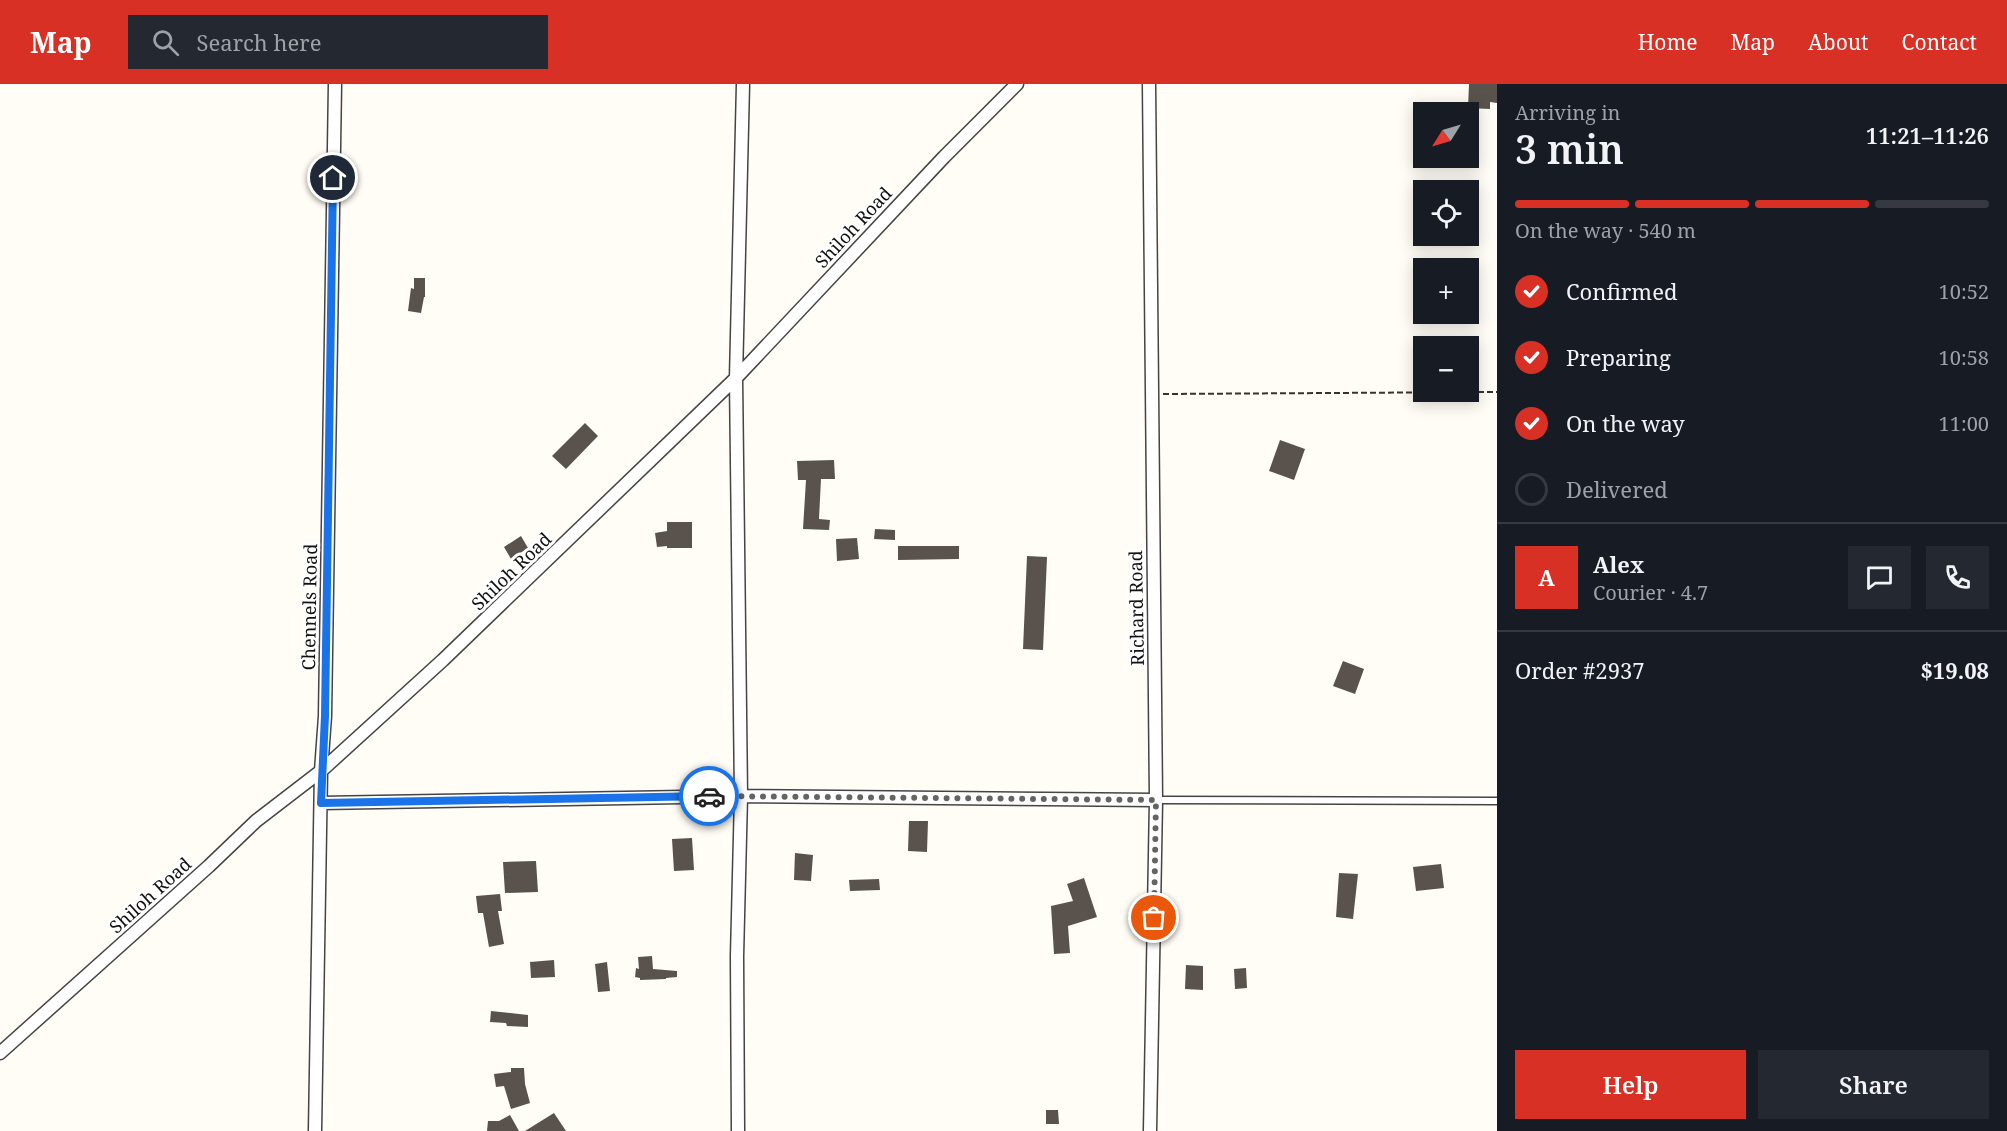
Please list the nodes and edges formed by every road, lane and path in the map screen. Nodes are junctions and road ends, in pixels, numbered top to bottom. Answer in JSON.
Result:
{"nodes":[{"id":1,"x":334,"y":84,"type":"edge"},
{"id":2,"x":743,"y":84,"type":"edge"},
{"id":3,"x":1017,"y":84,"type":"edge"},
{"id":4,"x":1149,"y":84,"type":"edge"},
{"id":5,"x":736,"y":378,"type":"junction"},
{"id":6,"x":1497,"y":393,"type":"edge"},
{"id":7,"x":1152,"y":394,"type":"junction"},
{"id":8,"x":321,"y":771,"type":"junction"},
{"id":9,"x":741,"y":796,"type":"junction"},
{"id":10,"x":1156,"y":800,"type":"junction"},
{"id":11,"x":1497,"y":801,"type":"edge"},
{"id":12,"x":321,"y":803,"type":"junction"},
{"id":13,"x":0,"y":1053,"type":"edge"},
{"id":14,"x":315,"y":1131,"type":"edge"},
{"id":15,"x":738,"y":1131,"type":"edge"},
{"id":16,"x":1150,"y":1131,"type":"edge"}],
"edges":[{"from":1,"to":8,"type":"street","name":"Chennels Road"},
{"from":2,"to":5,"type":"street"},
{"from":3,"to":5,"type":"street","name":"Shiloh Road"},
{"from":4,"to":7,"type":"street","name":"Richard Road"},
{"from":5,"to":8,"type":"street","name":"Shiloh Road"},
{"from":5,"to":9,"type":"street"},
{"from":6,"to":7,"type":"path"},
{"from":7,"to":10,"type":"street","name":"Richard Road"},
{"from":8,"to":12,"type":"street","name":"Chennels Road"},
{"from":8,"to":13,"type":"street","name":"Shiloh Road"},
{"from":9,"to":10,"type":"street"},
{"from":9,"to":12,"type":"street"},
{"from":9,"to":15,"type":"street"},
{"from":10,"to":11,"type":"lane"},
{"from":10,"to":16,"type":"street","name":"Richard Road"},
{"from":12,"to":14,"type":"street","name":"Chennels Road"}]}
